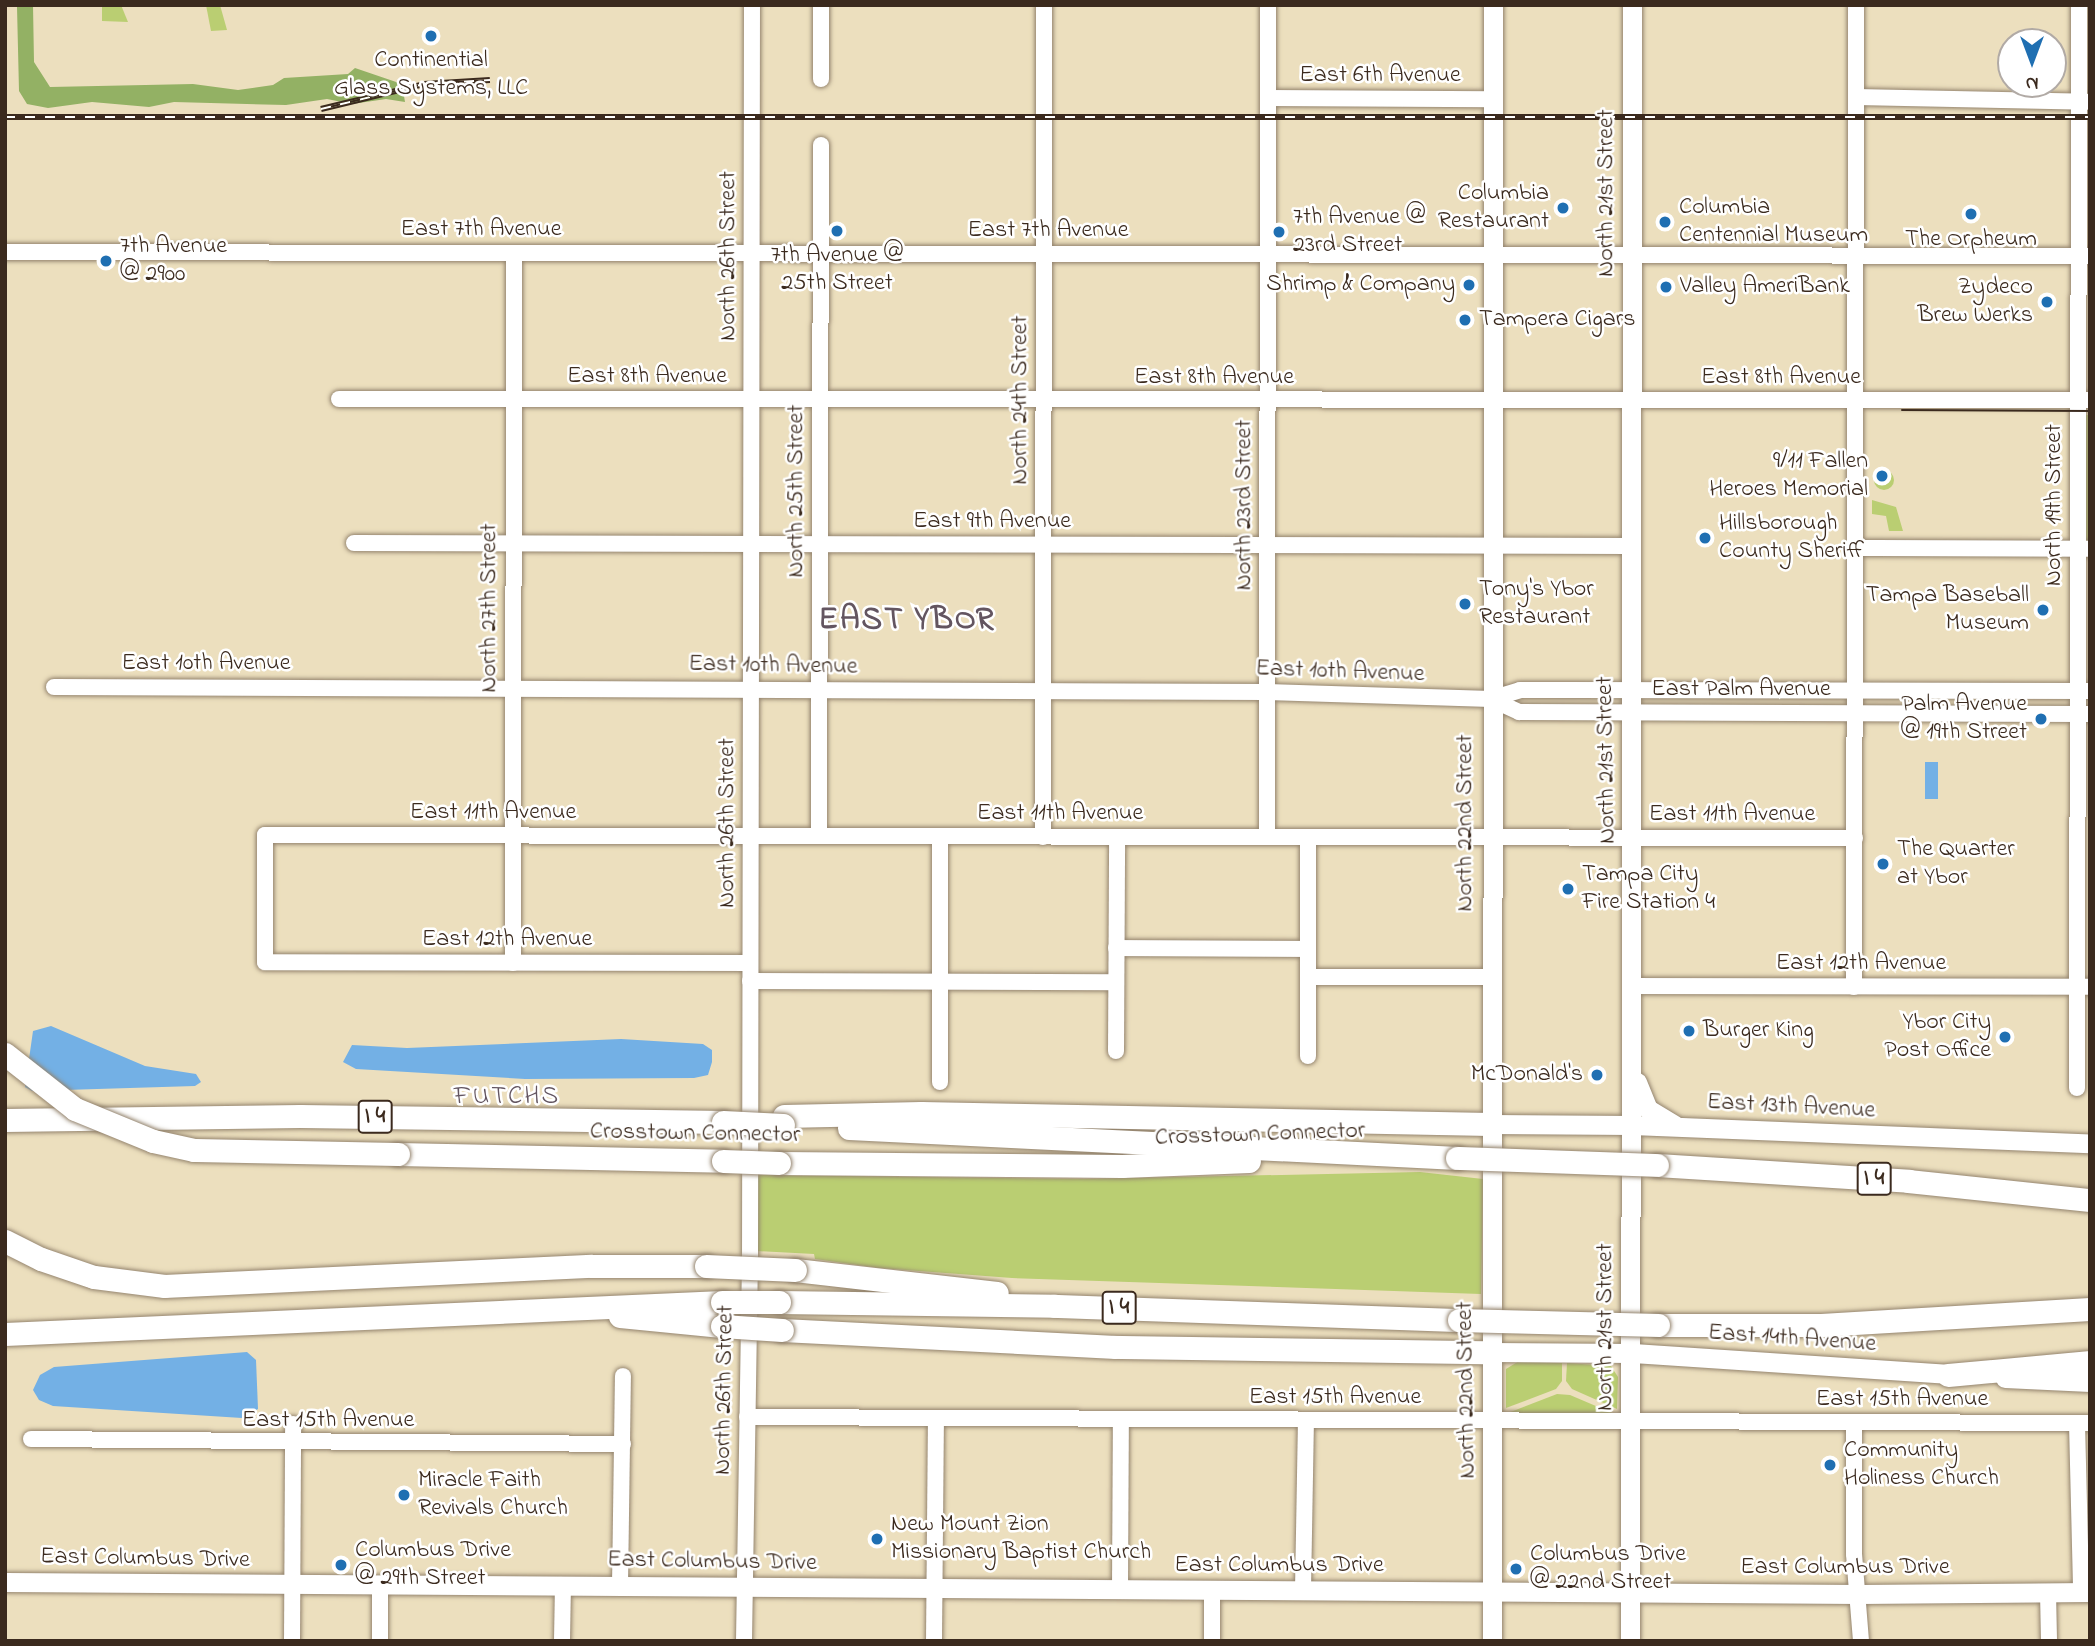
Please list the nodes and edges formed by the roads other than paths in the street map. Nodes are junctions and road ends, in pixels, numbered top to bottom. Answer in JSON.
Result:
{"nodes":[{"id":1,"x":752,"y":5,"type":"edge"},
{"id":2,"x":821,"y":5,"type":"edge"},
{"id":3,"x":1044,"y":5,"type":"edge"},
{"id":4,"x":1268,"y":5,"type":"edge"},
{"id":5,"x":1493,"y":5,"type":"edge"},
{"id":6,"x":1632,"y":5,"type":"edge"},
{"id":7,"x":1856,"y":5,"type":"edge"},
{"id":8,"x":2079,"y":5,"type":"edge"},
{"id":9,"x":821,"y":79,"type":"dead end"},
{"id":10,"x":1856,"y":97,"type":"junction"},
{"id":11,"x":1268,"y":98,"type":"junction"},
{"id":12,"x":1493,"y":99,"type":"junction"},
{"id":13,"x":2084,"y":102,"type":"edge"},
{"id":14,"x":821,"y":145,"type":"dead end"},
{"id":15,"x":5,"y":252,"type":"edge"},
{"id":16,"x":514,"y":253,"type":"junction"},
{"id":17,"x":752,"y":253,"type":"junction"},
{"id":18,"x":820,"y":254,"type":"junction"},
{"id":19,"x":1044,"y":254,"type":"junction"},
{"id":20,"x":1268,"y":254,"type":"junction"},
{"id":21,"x":1492,"y":255,"type":"junction"},
{"id":22,"x":1632,"y":255,"type":"junction"},
{"id":23,"x":1856,"y":256,"type":"junction"},
{"id":24,"x":2084,"y":256,"type":"edge"},
{"id":25,"x":338,"y":399,"type":"dead end"},
{"id":26,"x":514,"y":399,"type":"junction"},
{"id":27,"x":751,"y":400,"type":"junction"},
{"id":28,"x":820,"y":400,"type":"junction"},
{"id":29,"x":1044,"y":400,"type":"junction"},
{"id":30,"x":2084,"y":400,"type":"edge"},
{"id":31,"x":1268,"y":401,"type":"junction"},
{"id":32,"x":1492,"y":401,"type":"junction"},
{"id":33,"x":1631,"y":401,"type":"junction"},
{"id":34,"x":1856,"y":401,"type":"junction"},
{"id":35,"x":354,"y":543,"type":"dead end"},
{"id":36,"x":513,"y":543,"type":"junction"},
{"id":37,"x":751,"y":544,"type":"junction"},
{"id":38,"x":820,"y":544,"type":"junction"},
{"id":39,"x":1043,"y":544,"type":"junction"},
{"id":40,"x":1267,"y":545,"type":"junction"},
{"id":41,"x":1492,"y":545,"type":"junction"},
{"id":42,"x":1631,"y":546,"type":"junction"},
{"id":43,"x":1855,"y":548,"type":"junction"},
{"id":44,"x":2084,"y":549,"type":"edge"},
{"id":45,"x":513,"y":686,"type":"junction"},
{"id":46,"x":54,"y":687,"type":"dead end"},
{"id":47,"x":751,"y":688,"type":"junction"},
{"id":48,"x":820,"y":689,"type":"junction"},
{"id":49,"x":1631,"y":690,"type":"junction"},
{"id":50,"x":1043,"y":691,"type":"junction"},
{"id":51,"x":1855,"y":691,"type":"junction"},
{"id":52,"x":2084,"y":691,"type":"edge"},
{"id":53,"x":1267,"y":692,"type":"junction"},
{"id":54,"x":1491,"y":699,"type":"junction"},
{"id":55,"x":1631,"y":713,"type":"junction"},
{"id":56,"x":1855,"y":713,"type":"junction"},
{"id":57,"x":2084,"y":714,"type":"edge"},
{"id":58,"x":513,"y":836,"type":"junction"},
{"id":59,"x":750,"y":836,"type":"junction"},
{"id":60,"x":819,"y":836,"type":"junction"},
{"id":61,"x":940,"y":837,"type":"junction"},
{"id":62,"x":1043,"y":837,"type":"junction"},
{"id":63,"x":1117,"y":837,"type":"junction"},
{"id":64,"x":1267,"y":837,"type":"junction"},
{"id":65,"x":1308,"y":837,"type":"junction"},
{"id":66,"x":1491,"y":838,"type":"junction"},
{"id":67,"x":1633,"y":838,"type":"junction"},
{"id":68,"x":1855,"y":838,"type":"junction"},
{"id":69,"x":1116,"y":948,"type":"junction"},
{"id":70,"x":1308,"y":948,"type":"junction"},
{"id":71,"x":265,"y":962,"type":"joint"},
{"id":72,"x":513,"y":963,"type":"junction"},
{"id":73,"x":750,"y":963,"type":"junction"},
{"id":74,"x":1308,"y":977,"type":"junction"},
{"id":75,"x":1490,"y":977,"type":"junction"},
{"id":76,"x":750,"y":981,"type":"junction"},
{"id":77,"x":940,"y":982,"type":"junction"},
{"id":78,"x":1116,"y":982,"type":"junction"},
{"id":79,"x":1633,"y":986,"type":"junction"},
{"id":80,"x":1854,"y":987,"type":"junction"},
{"id":81,"x":2083,"y":987,"type":"edge"},
{"id":82,"x":1116,"y":1051,"type":"dead end"},
{"id":83,"x":5,"y":1054,"type":"edge"},
{"id":84,"x":1308,"y":1056,"type":"dead end"},
{"id":85,"x":1632,"y":1064,"type":"junction"},
{"id":86,"x":940,"y":1082,"type":"dead end"},
{"id":87,"x":2077,"y":1088,"type":"dead end"},
{"id":88,"x":16,"y":1119,"type":"edge"},
{"id":89,"x":783,"y":1121,"type":"junction"},
{"id":90,"x":1490,"y":1124,"type":"junction"},
{"id":91,"x":1632,"y":1125,"type":"junction"},
{"id":92,"x":1679,"y":1127,"type":"junction"},
{"id":93,"x":2090,"y":1143,"type":"edge"},
{"id":94,"x":1409,"y":1156,"type":"junction"},
{"id":95,"x":2090,"y":1200,"type":"edge"},
{"id":96,"x":5,"y":1241,"type":"edge"},
{"id":97,"x":1055,"y":1306,"type":"junction"},
{"id":98,"x":544,"y":1307,"type":"junction"},
{"id":99,"x":2090,"y":1309,"type":"edge"},
{"id":100,"x":5,"y":1334,"type":"edge"},
{"id":101,"x":1490,"y":1352,"type":"junction"},
{"id":102,"x":1633,"y":1353,"type":"junction"},
{"id":103,"x":2090,"y":1362,"type":"edge"},
{"id":104,"x":1948,"y":1375,"type":"junction"},
{"id":105,"x":623,"y":1376,"type":"dead end"},
{"id":106,"x":2090,"y":1382,"type":"edge"},
{"id":107,"x":747,"y":1417,"type":"junction"},
{"id":108,"x":936,"y":1419,"type":"junction"},
{"id":109,"x":1121,"y":1420,"type":"junction"},
{"id":110,"x":1306,"y":1420,"type":"junction"},
{"id":111,"x":1494,"y":1421,"type":"junction"},
{"id":112,"x":1630,"y":1421,"type":"junction"},
{"id":113,"x":1854,"y":1422,"type":"junction"},
{"id":114,"x":2084,"y":1423,"type":"edge"},
{"id":115,"x":293,"y":1424,"type":"dead end"},
{"id":116,"x":31,"y":1439,"type":"dead end"},
{"id":117,"x":292,"y":1444,"type":"junction"},
{"id":118,"x":624,"y":1444,"type":"junction"},
{"id":119,"x":5,"y":1583,"type":"edge"},
{"id":120,"x":292,"y":1585,"type":"junction"},
{"id":121,"x":380,"y":1586,"type":"junction"},
{"id":122,"x":563,"y":1586,"type":"junction"},
{"id":123,"x":620,"y":1586,"type":"junction"},
{"id":124,"x":744,"y":1587,"type":"junction"},
{"id":125,"x":935,"y":1588,"type":"junction"},
{"id":126,"x":1120,"y":1589,"type":"junction"},
{"id":127,"x":1212,"y":1590,"type":"junction"},
{"id":128,"x":1303,"y":1590,"type":"junction"},
{"id":129,"x":1492,"y":1592,"type":"junction"},
{"id":130,"x":1630,"y":1592,"type":"junction"},
{"id":131,"x":2049,"y":1592,"type":"junction"},
{"id":132,"x":2085,"y":1592,"type":"edge"},
{"id":133,"x":1860,"y":1594,"type":"junction"},
{"id":134,"x":292,"y":1641,"type":"edge"},
{"id":135,"x":380,"y":1641,"type":"edge"},
{"id":136,"x":562,"y":1641,"type":"edge"},
{"id":137,"x":744,"y":1641,"type":"edge"},
{"id":138,"x":934,"y":1641,"type":"edge"},
{"id":139,"x":1212,"y":1641,"type":"edge"},
{"id":140,"x":1492,"y":1641,"type":"edge"},
{"id":141,"x":1630,"y":1641,"type":"edge"},
{"id":142,"x":1861,"y":1641,"type":"edge"},
{"id":143,"x":2049,"y":1641,"type":"edge"}],
"edges":[{"from":1,"to":17,"type":"street","name":"North 26th Street"},
{"from":2,"to":9,"type":"street"},
{"from":3,"to":19,"type":"street","name":"North 24th Street"},
{"from":4,"to":11,"type":"street","name":"North 23rd Street"},
{"from":5,"to":12,"type":"main road","name":"North 22nd Street"},
{"from":6,"to":22,"type":"main road","name":"North 21st Street"},
{"from":7,"to":10,"type":"street"},
{"from":8,"to":13,"type":"street","name":"North 19th Street"},
{"from":10,"to":13,"type":"street"},
{"from":10,"to":23,"type":"street"},
{"from":11,"to":12,"type":"street","name":"East 6th Avenue"},
{"from":11,"to":20,"type":"street","name":"North 23rd Street"},
{"from":12,"to":21,"type":"main road","name":"North 22nd Street"},
{"from":13,"to":24,"type":"street","name":"North 19th Street"},
{"from":14,"to":18,"type":"street","name":"North 25th Street"},
{"from":15,"to":16,"type":"street","name":"East 7th Avenue"},
{"from":16,"to":17,"type":"street","name":"East 7th Avenue"},
{"from":16,"to":26,"type":"street","name":"North 27th Street"},
{"from":17,"to":18,"type":"street","name":"East 7th Avenue"},
{"from":17,"to":27,"type":"street","name":"North 26th Street"},
{"from":18,"to":19,"type":"street","name":"East 7th Avenue"},
{"from":18,"to":28,"type":"street","name":"North 25th Street"},
{"from":19,"to":20,"type":"street","name":"East 7th Avenue"},
{"from":19,"to":29,"type":"street","name":"North 24th Street"},
{"from":20,"to":21,"type":"street","name":"East 7th Avenue"},
{"from":20,"to":31,"type":"street","name":"North 23rd Street"},
{"from":21,"to":22,"type":"street","name":"East 7th Avenue"},
{"from":21,"to":32,"type":"main road","name":"North 22nd Street"},
{"from":22,"to":23,"type":"street","name":"East 7th Avenue"},
{"from":22,"to":33,"type":"main road","name":"North 21st Street"},
{"from":23,"to":24,"type":"street","name":"East 7th Avenue"},
{"from":23,"to":34,"type":"street"},
{"from":24,"to":30,"type":"street","name":"North 19th Street"},
{"from":25,"to":26,"type":"street","name":"East 8th Avenue"},
{"from":26,"to":27,"type":"street","name":"East 8th Avenue"},
{"from":26,"to":36,"type":"street","name":"North 27th Street"},
{"from":27,"to":28,"type":"street","name":"East 8th Avenue"},
{"from":27,"to":37,"type":"street","name":"North 26th Street"},
{"from":28,"to":29,"type":"street","name":"East 8th Avenue"},
{"from":28,"to":38,"type":"street","name":"North 25th Street"},
{"from":29,"to":31,"type":"street","name":"East 8th Avenue"},
{"from":29,"to":39,"type":"street","name":"North 24th Street"},
{"from":30,"to":34,"type":"street","name":"East 8th Avenue"},
{"from":30,"to":44,"type":"street","name":"North 19th Street"},
{"from":31,"to":32,"type":"street","name":"East 8th Avenue"},
{"from":31,"to":40,"type":"street","name":"North 23rd Street"},
{"from":32,"to":33,"type":"street","name":"East 8th Avenue"},
{"from":32,"to":41,"type":"main road","name":"North 22nd Street"},
{"from":33,"to":34,"type":"street","name":"East 8th Avenue"},
{"from":33,"to":42,"type":"main road","name":"North 21st Street"},
{"from":34,"to":43,"type":"street"},
{"from":35,"to":36,"type":"street","name":"East 9th Avenue"},
{"from":36,"to":37,"type":"street","name":"East 9th Avenue"},
{"from":36,"to":45,"type":"street","name":"North 27th Street"},
{"from":37,"to":38,"type":"street","name":"East 9th Avenue"},
{"from":37,"to":47,"type":"street","name":"North 26th Street"},
{"from":38,"to":39,"type":"street","name":"East 9th Avenue"},
{"from":38,"to":48,"type":"street","name":"North 25th Street"},
{"from":39,"to":40,"type":"street","name":"East 9th Avenue"},
{"from":39,"to":50,"type":"street","name":"North 24th Street"},
{"from":40,"to":41,"type":"street","name":"East 9th Avenue"},
{"from":40,"to":53,"type":"street","name":"North 23rd Street"},
{"from":41,"to":42,"type":"street","name":"East 9th Avenue"},
{"from":41,"to":54,"type":"main road","name":"North 22nd Street"},
{"from":42,"to":49,"type":"main road","name":"North 21st Street"},
{"from":43,"to":44,"type":"street"},
{"from":43,"to":51,"type":"street"},
{"from":44,"to":52,"type":"street","name":"North 19th Street"},
{"from":45,"to":46,"type":"street","name":"East 10th Avenue"},
{"from":45,"to":47,"type":"street","name":"East 10th Avenue"},
{"from":45,"to":58,"type":"street","name":"North 27th Street"},
{"from":47,"to":48,"type":"street","name":"East 10th Avenue"},
{"from":47,"to":59,"type":"street","name":"North 26th Street"},
{"from":48,"to":50,"type":"street","name":"East 10th Avenue"},
{"from":48,"to":60,"type":"street","name":"North 25th Street"},
{"from":49,"to":51,"type":"street","name":"East Palm Avenue"},
{"from":49,"to":54,"type":"street","name":"East Palm Avenue"},
{"from":49,"to":55,"type":"main road","name":"North 21st Street"},
{"from":50,"to":53,"type":"street","name":"East 10th Avenue"},
{"from":50,"to":62,"type":"street","name":"North 24th Street"},
{"from":51,"to":52,"type":"street","name":"East Palm Avenue"},
{"from":51,"to":56,"type":"street"},
{"from":52,"to":57,"type":"street","name":"North 19th Street"},
{"from":53,"to":54,"type":"street","name":"East 10th Avenue"},
{"from":53,"to":64,"type":"street","name":"North 23rd Street"},
{"from":54,"to":55,"type":"street","name":"East Palm Avenue"},
{"from":54,"to":66,"type":"main road","name":"North 22nd Street"},
{"from":55,"to":56,"type":"street","name":"East Palm Avenue"},
{"from":55,"to":67,"type":"main road","name":"North 21st Street"},
{"from":56,"to":57,"type":"street","name":"East Palm Avenue"},
{"from":56,"to":68,"type":"street"},
{"from":57,"to":81,"type":"street","name":"North 19th Street"},
{"from":58,"to":59,"type":"street","name":"East 11th Avenue"},
{"from":58,"to":71,"type":"street","name":"East 11th Avenue"},
{"from":58,"to":72,"type":"street","name":"North 27th Street"},
{"from":59,"to":60,"type":"street","name":"East 11th Avenue"},
{"from":59,"to":73,"type":"street","name":"North 26th Street"},
{"from":60,"to":61,"type":"street","name":"East 11th Avenue"},
{"from":61,"to":62,"type":"street","name":"East 11th Avenue"},
{"from":61,"to":77,"type":"street"},
{"from":62,"to":63,"type":"street","name":"East 11th Avenue"},
{"from":63,"to":64,"type":"street","name":"East 11th Avenue"},
{"from":63,"to":69,"type":"street"},
{"from":64,"to":65,"type":"street","name":"East 11th Avenue"},
{"from":65,"to":66,"type":"street","name":"East 11th Avenue"},
{"from":65,"to":70,"type":"street"},
{"from":66,"to":67,"type":"street","name":"East 11th Avenue"},
{"from":66,"to":75,"type":"main road","name":"North 22nd Street"},
{"from":67,"to":68,"type":"street","name":"East 11th Avenue"},
{"from":67,"to":79,"type":"main road","name":"North 21st Street"},
{"from":68,"to":80,"type":"street"},
{"from":69,"to":70,"type":"street"},
{"from":69,"to":78,"type":"street"},
{"from":70,"to":74,"type":"street"},
{"from":71,"to":72,"type":"street","name":"East 12th Avenue"},
{"from":72,"to":73,"type":"street","name":"East 12th Avenue"},
{"from":73,"to":76,"type":"street","name":"North 26th Street"},
{"from":74,"to":75,"type":"street"},
{"from":74,"to":84,"type":"street"},
{"from":75,"to":90,"type":"main road","name":"North 22nd Street"},
{"from":76,"to":77,"type":"street"},
{"from":76,"to":107,"type":"street","name":"North 26th Street"},
{"from":77,"to":78,"type":"street"},
{"from":77,"to":86,"type":"street"},
{"from":78,"to":82,"type":"street"},
{"from":79,"to":80,"type":"street","name":"East 12th Avenue"},
{"from":79,"to":85,"type":"main road","name":"North 21st Street"},
{"from":80,"to":81,"type":"street","name":"East 12th Avenue"},
{"from":81,"to":87,"type":"street","name":"North 19th Street"},
{"from":83,"to":94,"type":"highway","name":"Crosstown Connector","bridge":true},
{"from":85,"to":91,"type":"main road","name":"North 21st Street"},
{"from":85,"to":92,"type":"main road"},
{"from":88,"to":89,"type":"highway","number":"I 4","bridge":true},
{"from":89,"to":90,"type":"highway"},
{"from":89,"to":94,"type":"highway","number":"I 4"},
{"from":90,"to":91,"type":"main road","name":"East 13th Avenue"},
{"from":90,"to":101,"type":"main road","name":"North 22nd Street"},
{"from":91,"to":92,"type":"main road","name":"East 13th Avenue"},
{"from":91,"to":102,"type":"main road","name":"North 21st Street"},
{"from":92,"to":93,"type":"main road","name":"East 13th Avenue"},
{"from":94,"to":95,"type":"highway","number":"I 4","bridge":true},
{"from":96,"to":97,"type":"highway","bridge":true},
{"from":97,"to":98,"type":"highway","number":"I 4","bridge":true},
{"from":97,"to":99,"type":"highway","number":"I 4","bridge":true},
{"from":98,"to":100,"type":"highway","number":"I 4"},
{"from":98,"to":101,"type":"highway","bridge":true},
{"from":101,"to":102,"type":"main road","name":"East 14th Avenue"},
{"from":101,"to":111,"type":"main road","name":"North 22nd Street"},
{"from":102,"to":104,"type":"main road","name":"East 14th Avenue"},
{"from":102,"to":112,"type":"main road","name":"North 21st Street"},
{"from":103,"to":104,"type":"highway"},
{"from":104,"to":106,"type":"main road","name":"East 14th Avenue"},
{"from":105,"to":118,"type":"street"},
{"from":107,"to":108,"type":"street","name":"East 15th Avenue"},
{"from":107,"to":124,"type":"street","name":"North 26th Street"},
{"from":108,"to":109,"type":"street","name":"East 15th Avenue"},
{"from":108,"to":125,"type":"street"},
{"from":109,"to":110,"type":"street","name":"East 15th Avenue"},
{"from":109,"to":126,"type":"street"},
{"from":110,"to":111,"type":"street","name":"East 15th Avenue"},
{"from":110,"to":128,"type":"street"},
{"from":111,"to":112,"type":"street","name":"East 15th Avenue"},
{"from":111,"to":129,"type":"main road","name":"North 22nd Street"},
{"from":112,"to":113,"type":"street","name":"East 15th Avenue"},
{"from":112,"to":130,"type":"main road","name":"North 21st Street"},
{"from":113,"to":114,"type":"street","name":"East 15th Avenue"},
{"from":113,"to":133,"type":"street"},
{"from":114,"to":132,"type":"street"},
{"from":115,"to":117,"type":"street"},
{"from":116,"to":117,"type":"street","name":"East 15th Avenue"},
{"from":117,"to":118,"type":"street","name":"East 15th Avenue"},
{"from":117,"to":120,"type":"street"},
{"from":118,"to":123,"type":"street"},
{"from":119,"to":120,"type":"main road","name":"East Columbus Drive"},
{"from":120,"to":121,"type":"main road","name":"East Columbus Drive"},
{"from":120,"to":134,"type":"street"},
{"from":121,"to":122,"type":"main road","name":"East Columbus Drive"},
{"from":121,"to":135,"type":"street"},
{"from":122,"to":123,"type":"main road","name":"East Columbus Drive"},
{"from":122,"to":136,"type":"street"},
{"from":123,"to":124,"type":"main road","name":"East Columbus Drive"},
{"from":124,"to":125,"type":"main road","name":"East Columbus Drive"},
{"from":124,"to":137,"type":"street","name":"North 26th Street"},
{"from":125,"to":126,"type":"main road","name":"East Columbus Drive"},
{"from":125,"to":138,"type":"street"},
{"from":126,"to":127,"type":"main road","name":"East Columbus Drive"},
{"from":127,"to":128,"type":"main road","name":"East Columbus Drive"},
{"from":127,"to":139,"type":"street"},
{"from":128,"to":129,"type":"main road","name":"East Columbus Drive"},
{"from":129,"to":130,"type":"main road","name":"East Columbus Drive"},
{"from":129,"to":140,"type":"main road","name":"North 22nd Street"},
{"from":130,"to":133,"type":"main road","name":"East Columbus Drive"},
{"from":130,"to":141,"type":"main road","name":"North 21st Street"},
{"from":131,"to":132,"type":"main road","name":"East Columbus Drive"},
{"from":131,"to":133,"type":"main road","name":"East Columbus Drive"},
{"from":131,"to":143,"type":"street"},
{"from":133,"to":142,"type":"street"}]}
